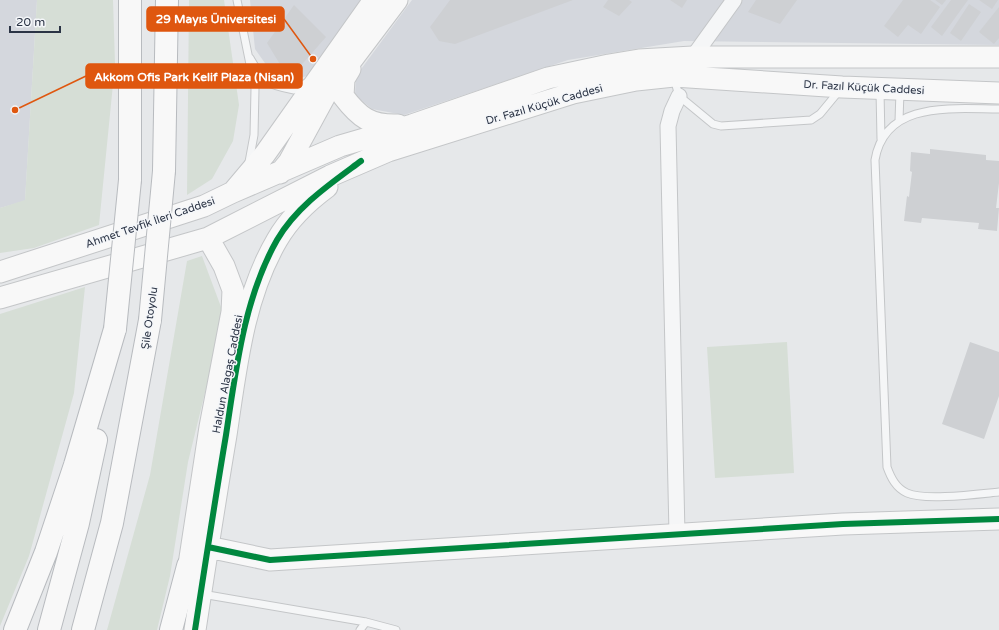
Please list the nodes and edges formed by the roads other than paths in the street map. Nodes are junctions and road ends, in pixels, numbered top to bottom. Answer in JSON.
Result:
{"nodes":[{"id":1,"x":130,"y":0,"type":"edge"},
{"id":2,"x":167,"y":0,"type":"edge"},
{"id":3,"x":237,"y":0,"type":"edge"},
{"id":4,"x":374,"y":0,"type":"edge"},
{"id":5,"x":397,"y":0,"type":"edge"},
{"id":6,"x":734,"y":0,"type":"edge"},
{"id":7,"x":369,"y":38,"type":"junction"},
{"id":8,"x":247,"y":53,"type":"junction"},
{"id":9,"x":693,"y":57,"type":"junction"},
{"id":10,"x":999,"y":57,"type":"edge"},
{"id":11,"x":320,"y":75,"type":"junction"},
{"id":12,"x":674,"y":76,"type":"junction"},
{"id":13,"x":842,"y":87,"type":"junction"},
{"id":14,"x":890,"y":89,"type":"junction"},
{"id":15,"x":999,"y":93,"type":"edge"},
{"id":16,"x":679,"y":96,"type":"junction"},
{"id":17,"x":999,"y":109,"type":"edge"},
{"id":18,"x":900,"y":121,"type":"junction"},
{"id":19,"x":412,"y":125,"type":"junction"},
{"id":20,"x":880,"y":139,"type":"junction"},
{"id":21,"x":361,"y":162,"type":"junction"},
{"id":22,"x":282,"y":171,"type":"junction"},
{"id":23,"x":232,"y":192,"type":"junction"},
{"id":24,"x":208,"y":238,"type":"junction"},
{"id":25,"x":0,"y":272,"type":"edge"},
{"id":26,"x":0,"y":298,"type":"edge"},
{"id":27,"x":115,"y":329,"type":"junction"},
{"id":28,"x":999,"y":492,"type":"edge"},
{"id":29,"x":999,"y":519,"type":"edge"},
{"id":30,"x":677,"y":534,"type":"junction"},
{"id":31,"x":208,"y":547,"type":"junction"},
{"id":32,"x":188,"y":566,"type":"junction"},
{"id":33,"x":201,"y":594,"type":"junction"},
{"id":34,"x":366,"y":622,"type":"junction"},
{"id":35,"x":15,"y":630,"type":"edge"},
{"id":36,"x":49,"y":630,"type":"edge"},
{"id":37,"x":83,"y":630,"type":"edge"},
{"id":38,"x":171,"y":630,"type":"edge"},
{"id":39,"x":178,"y":630,"type":"edge"},
{"id":40,"x":195,"y":630,"type":"edge"},
{"id":41,"x":360,"y":630,"type":"edge"},
{"id":42,"x":396,"y":630,"type":"edge"}],
"edges":[{"from":1,"to":27,"type":"highway","bridge":true},
{"from":2,"to":37,"type":"highway","name":"Şile Otoyolu","bridge":true},
{"from":3,"to":8,"type":"lane"},
{"from":4,"to":11,"type":"street","name":"Ahmet Tevfik İleri Caddesi"},
{"from":5,"to":7,"type":"street"},
{"from":6,"to":9,"type":"street"},
{"from":7,"to":19,"type":"street"},
{"from":7,"to":22,"type":"street"},
{"from":8,"to":11,"type":"lane"},
{"from":8,"to":23,"type":"lane"},
{"from":9,"to":10,"type":"street","name":"Dr. Fazıl Küçük Caddesi"},
{"from":9,"to":19,"type":"street","name":"Dr. Fazıl Küçük Caddesi"},
{"from":11,"to":23,"type":"street","name":"Ahmet Tevfik İleri Caddesi"},
{"from":12,"to":13,"type":"street","name":"Dr. Fazıl Küçük Caddesi"},
{"from":12,"to":16,"type":"lane"},
{"from":12,"to":21,"type":"street","name":"Dr. Fazıl Küçük Caddesi"},
{"from":13,"to":14,"type":"street","name":"Dr. Fazıl Küçük Caddesi"},
{"from":13,"to":16,"type":"lane"},
{"from":14,"to":15,"type":"street","name":"Dr. Fazıl Küçük Caddesi"},
{"from":14,"to":18,"type":"lane"},
{"from":14,"to":20,"type":"lane"},
{"from":16,"to":30,"type":"street"},
{"from":17,"to":18,"type":"lane"},
{"from":18,"to":20,"type":"lane"},
{"from":19,"to":22,"type":"street","name":"Dr. Fazıl Küçük Caddesi"},
{"from":20,"to":28,"type":"lane"},
{"from":21,"to":24,"type":"street","name":"Dr. Fazıl Küçük Caddesi"},
{"from":21,"to":31,"type":"street","name":"Haldun Alagaş Caddesi"},
{"from":22,"to":23,"type":"street","name":"Dr. Fazıl Küçük Caddesi"},
{"from":22,"to":24,"type":"street"},
{"from":23,"to":25,"type":"street","name":"Ahmet Tevfik İleri Caddesi"},
{"from":24,"to":26,"type":"street"},
{"from":24,"to":32,"type":"street","name":"Haldun Alagaş Caddesi"},
{"from":27,"to":35,"type":"highway"},
{"from":27,"to":36,"type":"highway"},
{"from":29,"to":30,"type":"street"},
{"from":30,"to":31,"type":"street"},
{"from":31,"to":33,"type":"street","name":"Haldun Alagaş Caddesi"},
{"from":32,"to":38,"type":"highway"},
{"from":32,"to":39,"type":"street","name":"Haldun Alagaş Caddesi"},
{"from":33,"to":34,"type":"lane"},
{"from":33,"to":40,"type":"street","name":"Haldun Alagaş Caddesi"},
{"from":34,"to":41,"type":"lane"},
{"from":34,"to":42,"type":"lane"}]}
